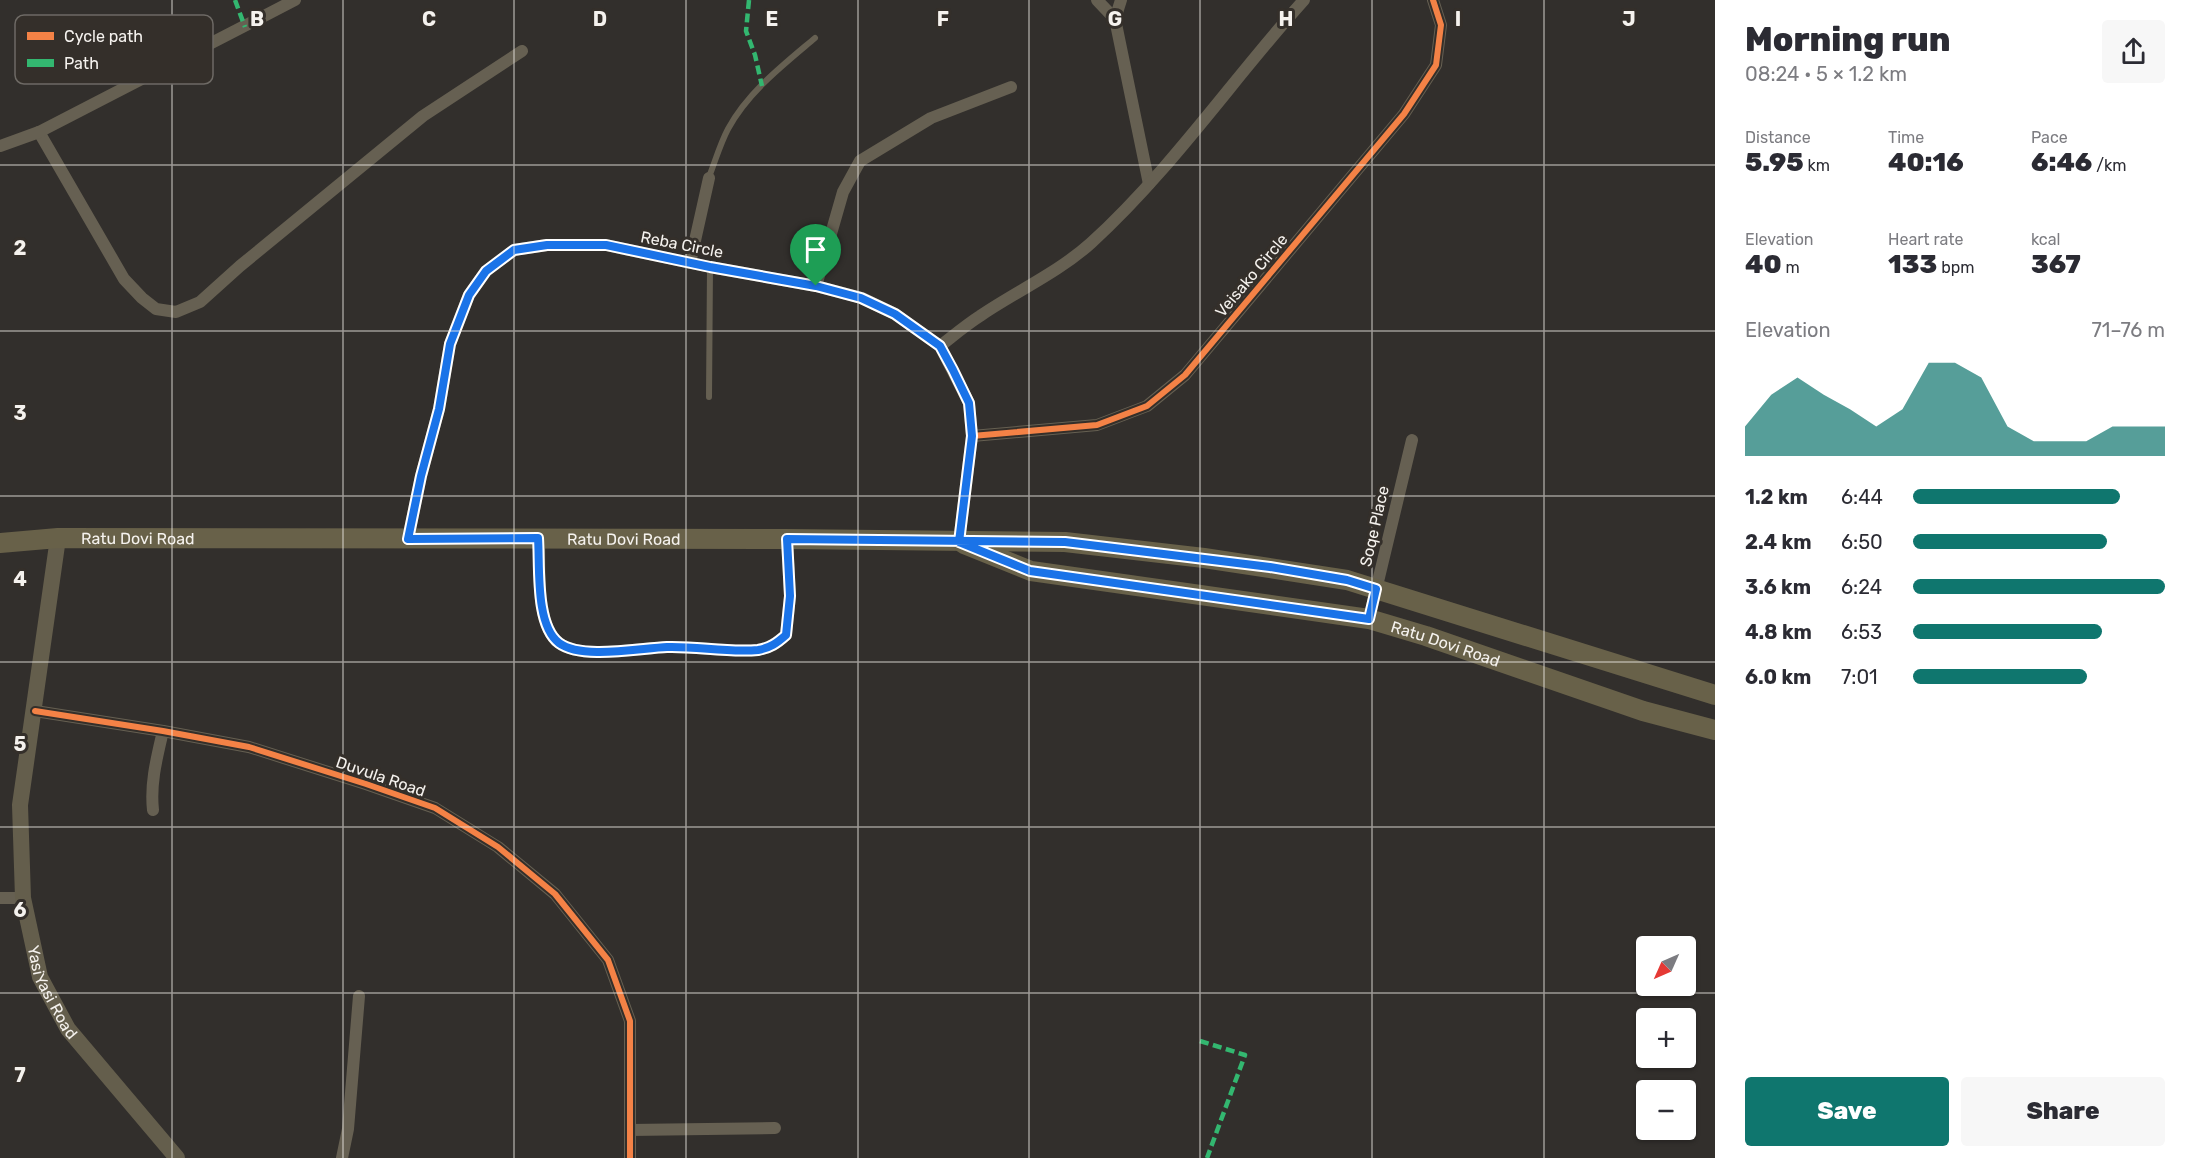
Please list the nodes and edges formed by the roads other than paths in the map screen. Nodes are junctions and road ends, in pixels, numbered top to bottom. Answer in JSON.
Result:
{"nodes":[{"id":1,"x":296,"y":0,"type":"edge"},
{"id":2,"x":1097,"y":0,"type":"edge"},
{"id":3,"x":1121,"y":0,"type":"edge"},
{"id":4,"x":1304,"y":0,"type":"edge"},
{"id":5,"x":1432,"y":0,"type":"edge"},
{"id":6,"x":1115,"y":19,"type":"junction"},
{"id":7,"x":815,"y":39,"type":"dead end"},
{"id":8,"x":213,"y":43,"type":"edge"},
{"id":9,"x":522,"y":51,"type":"dead end"},
{"id":10,"x":132,"y":84,"type":"edge"},
{"id":11,"x":1011,"y":87,"type":"dead end"},
{"id":12,"x":39,"y":132,"type":"junction"},
{"id":13,"x":0,"y":146,"type":"edge"},
{"id":14,"x":709,"y":178,"type":"joint"},
{"id":15,"x":1149,"y":184,"type":"junction"},
{"id":16,"x":690,"y":263,"type":"junction"},
{"id":17,"x":710,"y":267,"type":"junction"},
{"id":18,"x":816,"y":286,"type":"junction"},
{"id":19,"x":940,"y":346,"type":"junction"},
{"id":20,"x":709,"y":397,"type":"dead end"},
{"id":21,"x":972,"y":436,"type":"junction"},
{"id":22,"x":1412,"y":441,"type":"dead end"},
{"id":23,"x":58,"y":538,"type":"junction"},
{"id":24,"x":538,"y":538,"type":"junction"},
{"id":25,"x":408,"y":539,"type":"junction"},
{"id":26,"x":787,"y":539,"type":"junction"},
{"id":27,"x":959,"y":542,"type":"junction"},
{"id":28,"x":0,"y":543,"type":"edge"},
{"id":29,"x":1376,"y":589,"type":"junction"},
{"id":30,"x":1369,"y":619,"type":"junction"},
{"id":31,"x":1715,"y":695,"type":"edge"},
{"id":32,"x":35,"y":711,"type":"junction"},
{"id":33,"x":1715,"y":730,"type":"edge"},
{"id":34,"x":163,"y":731,"type":"junction"},
{"id":35,"x":153,"y":810,"type":"dead end"},
{"id":36,"x":0,"y":898,"type":"edge"},
{"id":37,"x":23,"y":898,"type":"junction"},
{"id":38,"x":359,"y":996,"type":"dead end"},
{"id":39,"x":775,"y":1128,"type":"dead end"},
{"id":40,"x":630,"y":1130,"type":"junction"},
{"id":41,"x":177,"y":1158,"type":"edge"},
{"id":42,"x":342,"y":1158,"type":"edge"},
{"id":43,"x":630,"y":1158,"type":"edge"}],
"edges":[{"from":1,"to":8,"type":"street"},
{"from":2,"to":6,"type":"street"},
{"from":3,"to":6,"type":"street"},
{"from":4,"to":15,"type":"street"},
{"from":5,"to":21,"type":"street","name":"Veisako Circle"},
{"from":6,"to":15,"type":"street"},
{"from":7,"to":14,"type":"lane"},
{"from":9,"to":12,"type":"street"},
{"from":10,"to":12,"type":"street"},
{"from":11,"to":18,"type":"street"},
{"from":12,"to":13,"type":"street"},
{"from":14,"to":16,"type":"street"},
{"from":15,"to":19,"type":"street"},
{"from":16,"to":17,"type":"street","name":"Reba Circle"},
{"from":16,"to":25,"type":"street","name":"Reba Circle"},
{"from":17,"to":18,"type":"street","name":"Reba Circle"},
{"from":17,"to":20,"type":"lane"},
{"from":18,"to":19,"type":"street","name":"Reba Circle"},
{"from":19,"to":21,"type":"street","name":"Reba Circle"},
{"from":21,"to":27,"type":"street","name":"Reba Circle"},
{"from":22,"to":29,"type":"street","name":"Soqe Place"},
{"from":23,"to":25,"type":"main road","name":"Ratu Dovi Road"},
{"from":23,"to":28,"type":"main road","name":"Ratu Dovi Road"},
{"from":23,"to":32,"type":"main road","name":"YasiYasi Road"},
{"from":24,"to":25,"type":"main road","name":"Ratu Dovi Road"},
{"from":24,"to":26,"type":"main road","name":"Ratu Dovi Road"},
{"from":24,"to":26,"type":"street"},
{"from":26,"to":27,"type":"main road","name":"Ratu Dovi Road"},
{"from":27,"to":29,"type":"main road","name":"Ratu Dovi Road"},
{"from":27,"to":30,"type":"main road","name":"Ratu Dovi Road"},
{"from":29,"to":30,"type":"street","name":"Soqe Place"},
{"from":29,"to":31,"type":"main road","name":"Ratu Dovi Road"},
{"from":30,"to":33,"type":"main road","name":"Ratu Dovi Road"},
{"from":32,"to":34,"type":"street","name":"Duvula Road"},
{"from":32,"to":37,"type":"main road","name":"YasiYasi Road"},
{"from":34,"to":35,"type":"street"},
{"from":34,"to":40,"type":"street","name":"Duvula Road"},
{"from":36,"to":37,"type":"street"},
{"from":37,"to":41,"type":"main road","name":"YasiYasi Road"},
{"from":38,"to":42,"type":"street"},
{"from":39,"to":40,"type":"street"},
{"from":40,"to":43,"type":"street","name":"Duvula Road"}]}
